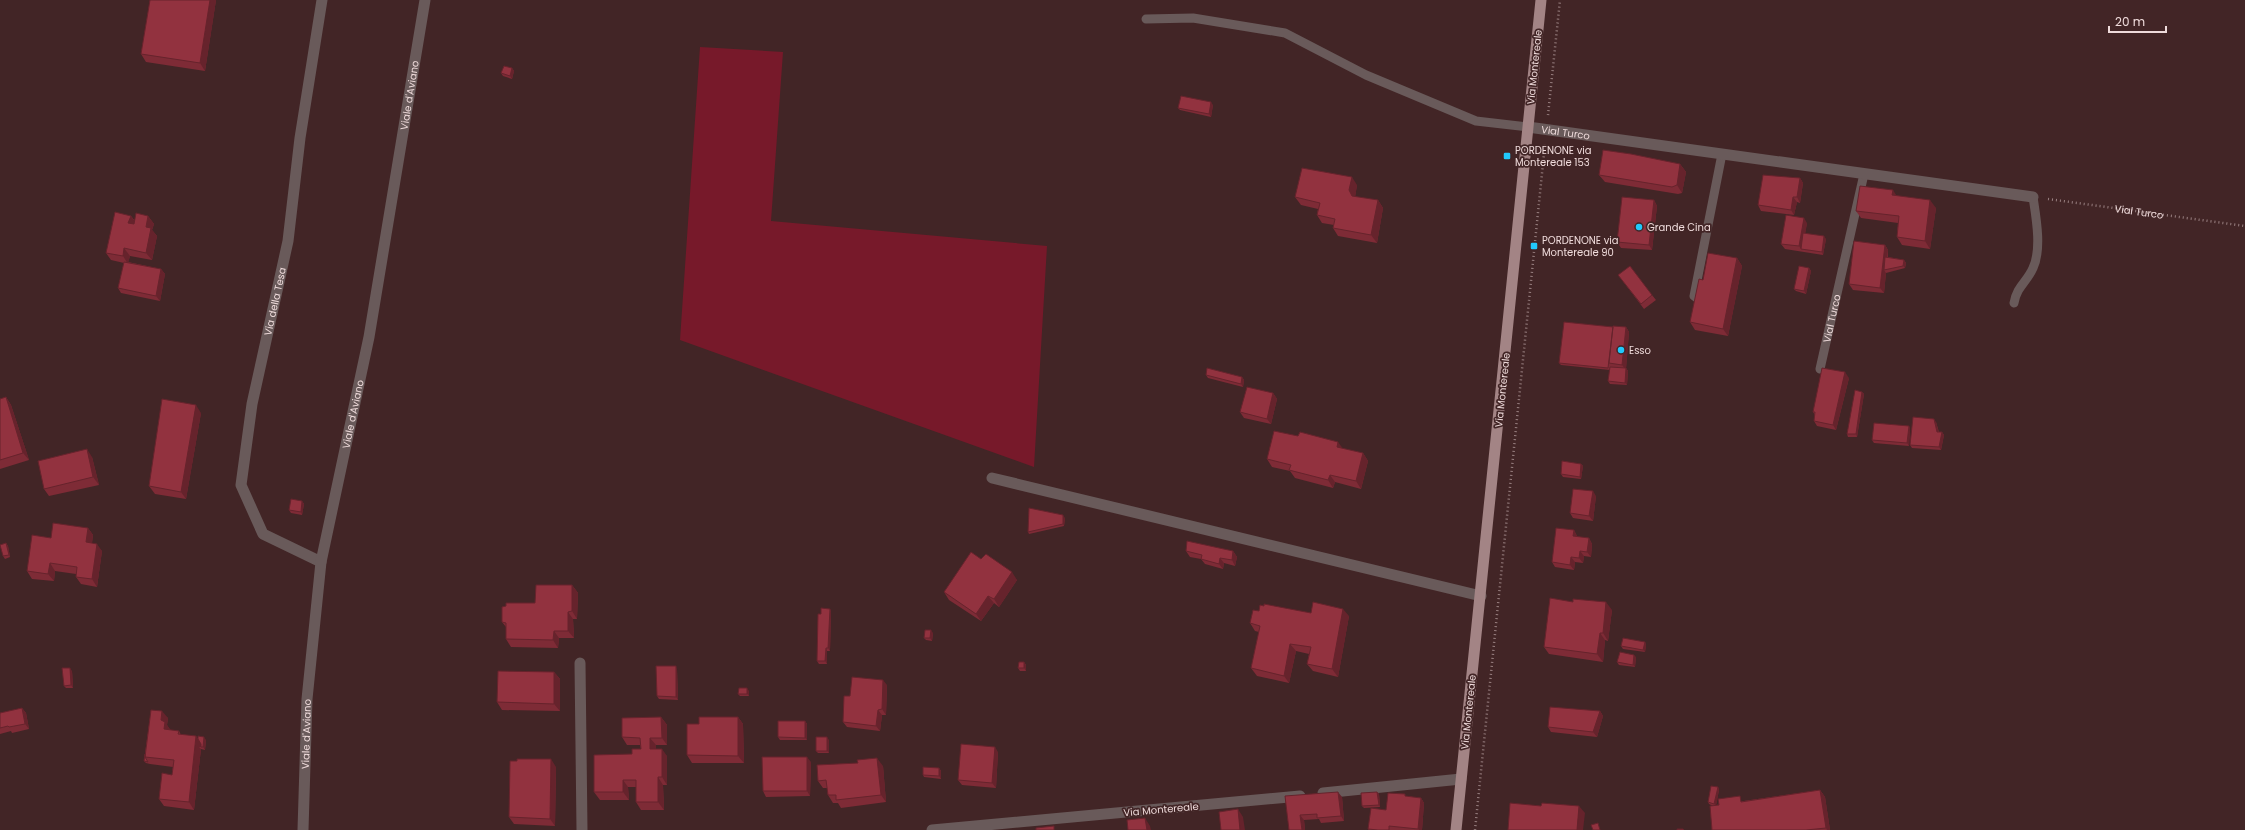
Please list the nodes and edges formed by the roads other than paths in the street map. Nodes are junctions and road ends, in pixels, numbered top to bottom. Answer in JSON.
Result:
{"nodes":[{"id":1,"x":322,"y":0,"type":"edge"},
{"id":2,"x":425,"y":0,"type":"edge"},
{"id":3,"x":1541,"y":0,"type":"edge"},
{"id":4,"x":1146,"y":19,"type":"dead end"},
{"id":5,"x":1528,"y":127,"type":"junction"},
{"id":6,"x":1722,"y":154,"type":"junction"},
{"id":7,"x":1864,"y":174,"type":"junction"},
{"id":8,"x":2033,"y":197,"type":"joint"},
{"id":9,"x":1698,"y":299,"type":"edge"},
{"id":10,"x":2014,"y":303,"type":"dead end"},
{"id":11,"x":1820,"y":369,"type":"edge"},
{"id":12,"x":992,"y":478,"type":"dead end"},
{"id":13,"x":320,"y":562,"type":"junction"},
{"id":14,"x":1481,"y":596,"type":"junction"},
{"id":15,"x":580,"y":663,"type":"dead end"},
{"id":16,"x":1461,"y":779,"type":"junction"},
{"id":17,"x":303,"y":830,"type":"edge"},
{"id":18,"x":582,"y":830,"type":"edge"},
{"id":19,"x":932,"y":830,"type":"edge"},
{"id":20,"x":1456,"y":830,"type":"edge"}],
"edges":[{"from":1,"to":13,"type":"street","name":"Via della Tesa"},
{"from":2,"to":13,"type":"street","name":"Viale d'Aviano"},
{"from":3,"to":5,"type":"main road","name":"Via Montereale"},
{"from":4,"to":5,"type":"lane"},
{"from":5,"to":6,"type":"street","name":"Vial Turco"},
{"from":5,"to":14,"type":"main road","name":"Via Montereale"},
{"from":6,"to":7,"type":"street","name":"Vial Turco"},
{"from":6,"to":9,"type":"lane"},
{"from":7,"to":8,"type":"street","name":"Vial Turco"},
{"from":7,"to":11,"type":"lane","name":"Vial Turco"},
{"from":8,"to":10,"type":"lane"},
{"from":12,"to":14,"type":"street"},
{"from":13,"to":17,"type":"street","name":"Viale d'Aviano"},
{"from":14,"to":16,"type":"main road","name":"Via Montereale"},
{"from":15,"to":18,"type":"street"},
{"from":16,"to":19,"type":"street","name":"Via Montereale"},
{"from":16,"to":20,"type":"main road","name":"Via Montereale"}]}
